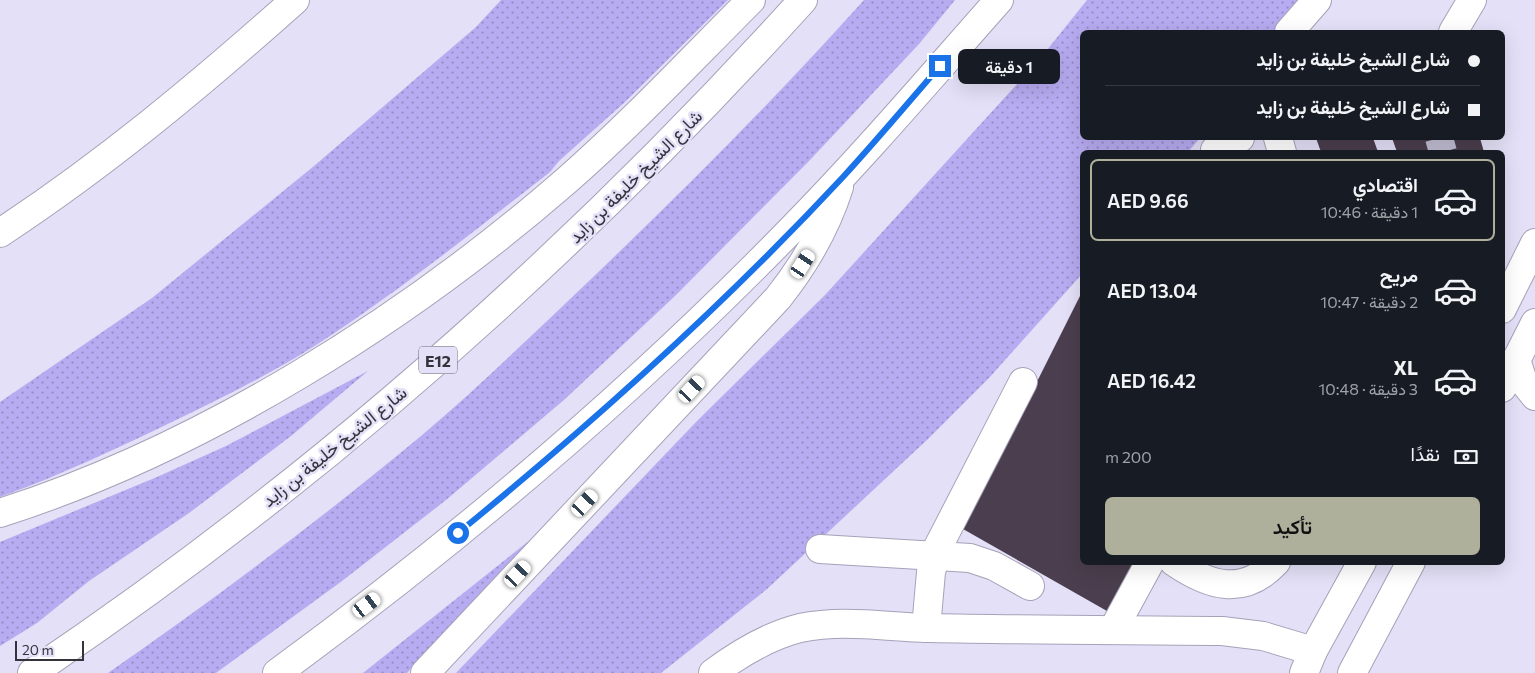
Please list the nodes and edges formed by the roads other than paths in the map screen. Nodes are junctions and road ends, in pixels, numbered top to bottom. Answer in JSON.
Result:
{"nodes":[{"id":1,"x":295,"y":0,"type":"edge"},
{"id":2,"x":751,"y":0,"type":"edge"},
{"id":3,"x":803,"y":0,"type":"edge"},
{"id":4,"x":999,"y":0,"type":"edge"},
{"id":5,"x":1318,"y":0,"type":"edge"},
{"id":6,"x":1472,"y":0,"type":"edge"},
{"id":7,"x":1291,"y":30,"type":"edge"},
{"id":8,"x":1454,"y":30,"type":"edge"},
{"id":9,"x":1234,"y":140,"type":"edge"},
{"id":10,"x":1214,"y":147,"type":"edge"},
{"id":11,"x":842,"y":177,"type":"junction"},
{"id":12,"x":0,"y":233,"type":"edge"},
{"id":13,"x":1535,"y":242,"type":"edge"},
{"id":14,"x":1505,"y":303,"type":"edge"},
{"id":15,"x":1535,"y":322,"type":"edge"},
{"id":16,"x":1516,"y":360,"type":"junction"},
{"id":17,"x":1023,"y":382,"type":"dead end"},
{"id":18,"x":1505,"y":382,"type":"edge"},
{"id":19,"x":1535,"y":397,"type":"edge"},
{"id":20,"x":1505,"y":399,"type":"edge"},
{"id":21,"x":0,"y":513,"type":"edge"},
{"id":22,"x":820,"y":549,"type":"dead end"},
{"id":23,"x":935,"y":555,"type":"junction"},
{"id":24,"x":1148,"y":565,"type":"edge"},
{"id":25,"x":1179,"y":565,"type":"edge"},
{"id":26,"x":1273,"y":565,"type":"edge"},
{"id":27,"x":1360,"y":565,"type":"edge"},
{"id":28,"x":1409,"y":565,"type":"edge"},
{"id":29,"x":1030,"y":586,"type":"dead end"},
{"id":30,"x":926,"y":628,"type":"junction"},
{"id":31,"x":1113,"y":630,"type":"junction"},
{"id":32,"x":1308,"y":662,"type":"edge"},
{"id":33,"x":32,"y":673,"type":"edge"},
{"id":34,"x":277,"y":673,"type":"edge"},
{"id":35,"x":424,"y":673,"type":"edge"},
{"id":36,"x":713,"y":673,"type":"edge"},
{"id":37,"x":1352,"y":673,"type":"edge"}],
"edges":[{"from":1,"to":12,"type":"main road"},
{"from":2,"to":21,"type":"main road"},
{"from":3,"to":33,"type":"main road","name":"شارع الشيخ خليفة بن زايد","number":"E12"},
{"from":4,"to":11,"type":"main road"},
{"from":5,"to":7,"type":"main road"},
{"from":6,"to":8,"type":"main road"},
{"from":9,"to":10,"type":"main road"},
{"from":11,"to":34,"type":"main road"},
{"from":11,"to":35,"type":"main road"},
{"from":13,"to":14,"type":"main road"},
{"from":15,"to":16,"type":"main road"},
{"from":16,"to":18,"type":"main road"},
{"from":16,"to":19,"type":"main road"},
{"from":17,"to":23,"type":"main road"},
{"from":19,"to":20,"type":"main road"},
{"from":22,"to":23,"type":"main road"},
{"from":23,"to":29,"type":"main road"},
{"from":23,"to":30,"type":"main road"},
{"from":24,"to":31,"type":"main road"},
{"from":25,"to":26,"type":"main road"},
{"from":27,"to":32,"type":"main road"},
{"from":28,"to":37,"type":"main road"},
{"from":30,"to":31,"type":"main road"},
{"from":30,"to":36,"type":"main road"},
{"from":31,"to":32,"type":"main road"}]}
